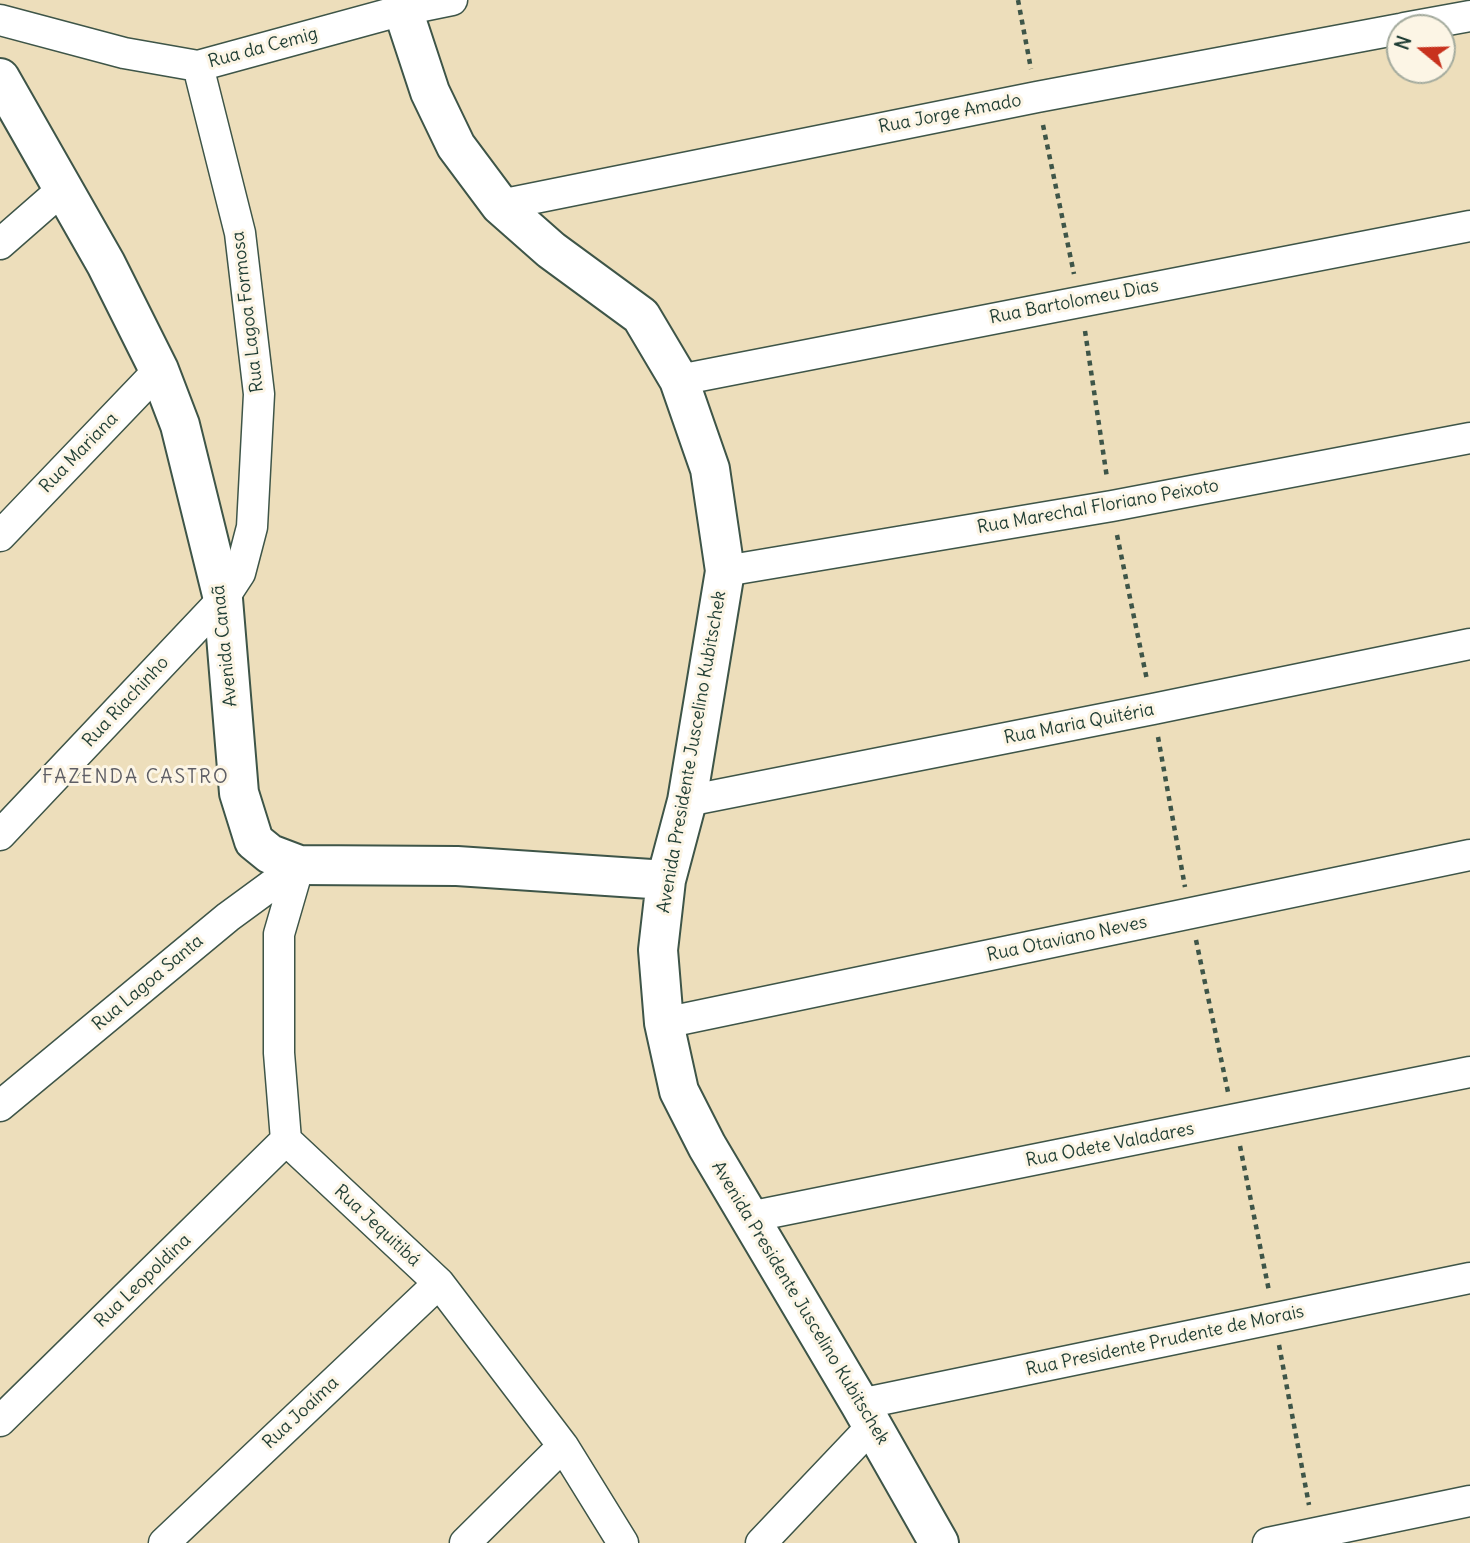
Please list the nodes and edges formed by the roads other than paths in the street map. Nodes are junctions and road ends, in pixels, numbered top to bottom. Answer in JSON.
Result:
{"nodes":[{"id":1,"x":452,"y":0,"type":"edge"},
{"id":2,"x":403,"y":5,"type":"edge"},
{"id":3,"x":0,"y":20,"type":"edge"},
{"id":4,"x":1386,"y":31,"type":"edge"},
{"id":5,"x":198,"y":66,"type":"junction"},
{"id":6,"x":0,"y":78,"type":"edge"},
{"id":7,"x":64,"y":188,"type":"junction"},
{"id":8,"x":500,"y":205,"type":"junction"},
{"id":9,"x":1470,"y":226,"type":"edge"},
{"id":10,"x":0,"y":244,"type":"edge"},
{"id":11,"x":159,"y":370,"type":"junction"},
{"id":12,"x":679,"y":380,"type":"junction"},
{"id":13,"x":1470,"y":438,"type":"edge"},
{"id":14,"x":0,"y":536,"type":"edge"},
{"id":15,"x":725,"y":571,"type":"junction"},
{"id":16,"x":223,"y":599,"type":"junction"},
{"id":17,"x":1470,"y":643,"type":"edge"},
{"id":18,"x":687,"y":800,"type":"junction"},
{"id":19,"x":0,"y":835,"type":"edge"},
{"id":20,"x":1470,"y":855,"type":"edge"},
{"id":21,"x":299,"y":865,"type":"junction"},
{"id":22,"x":667,"y":880,"type":"junction"},
{"id":23,"x":664,"y":1023,"type":"junction"},
{"id":24,"x":1470,"y":1072,"type":"edge"},
{"id":25,"x":0,"y":1106,"type":"edge"},
{"id":26,"x":286,"y":1140,"type":"junction"},
{"id":27,"x":749,"y":1217,"type":"junction"},
{"id":28,"x":1470,"y":1278,"type":"edge"},
{"id":29,"x":439,"y":1283,"type":"junction"},
{"id":30,"x":866,"y":1414,"type":"junction"},
{"id":31,"x":0,"y":1421,"type":"edge"},
{"id":32,"x":563,"y":1446,"type":"junction"},
{"id":33,"x":1470,"y":1500,"type":"edge"},
{"id":34,"x":164,"y":1543,"type":"edge"},
{"id":35,"x":465,"y":1543,"type":"edge"},
{"id":36,"x":623,"y":1543,"type":"edge"},
{"id":37,"x":761,"y":1543,"type":"edge"},
{"id":38,"x":939,"y":1543,"type":"edge"},
{"id":39,"x":1268,"y":1543,"type":"edge"}],
"edges":[{"from":1,"to":2,"type":"street","name":"Rua da Cemig"},
{"from":2,"to":5,"type":"street","name":"Rua da Cemig"},
{"from":2,"to":8,"type":"street","name":"Avenida Presidente Juscelino Kubitschek"},
{"from":3,"to":5,"type":"street","name":"Rua da Cemig"},
{"from":4,"to":8,"type":"street","name":"Rua Jorge Amado"},
{"from":5,"to":16,"type":"street","name":"Rua Lagoa Formosa"},
{"from":6,"to":7,"type":"street","name":"Avenida Canaã"},
{"from":7,"to":10,"type":"street"},
{"from":7,"to":11,"type":"street","name":"Avenida Canaã"},
{"from":8,"to":12,"type":"street","name":"Avenida Presidente Juscelino Kubitschek"},
{"from":9,"to":12,"type":"street","name":"Rua Bartolomeu Dias"},
{"from":11,"to":14,"type":"street","name":"Rua Mariana"},
{"from":11,"to":16,"type":"street","name":"Avenida Canaã"},
{"from":12,"to":15,"type":"street","name":"Avenida Presidente Juscelino Kubitschek"},
{"from":13,"to":15,"type":"street","name":"Rua Marechal Floriano Peixoto"},
{"from":15,"to":18,"type":"street","name":"Avenida Presidente Juscelino Kubitschek"},
{"from":16,"to":19,"type":"street","name":"Rua Riachinho"},
{"from":16,"to":21,"type":"street","name":"Avenida Canaã"},
{"from":17,"to":18,"type":"street","name":"Rua Maria Quitéria"},
{"from":18,"to":22,"type":"street","name":"Avenida Presidente Juscelino Kubitschek"},
{"from":20,"to":23,"type":"street","name":"Rua Otaviano Neves"},
{"from":21,"to":22,"type":"street","name":"Avenida Canaã"},
{"from":21,"to":25,"type":"street","name":"Rua Lagoa Santa"},
{"from":21,"to":26,"type":"street"},
{"from":22,"to":23,"type":"street","name":"Avenida Presidente Juscelino Kubitschek"},
{"from":23,"to":27,"type":"street","name":"Avenida Presidente Juscelino Kubitschek"},
{"from":24,"to":27,"type":"street","name":"Rua Odete Valadares"},
{"from":26,"to":29,"type":"street","name":"Rua Jequitibá"},
{"from":26,"to":31,"type":"street","name":"Rua Leopoldina"},
{"from":27,"to":30,"type":"street","name":"Avenida Presidente Juscelino Kubitschek"},
{"from":28,"to":30,"type":"street","name":"Rua Presidente Prudente de Morais"},
{"from":29,"to":32,"type":"street","name":"Rua Jequitibá"},
{"from":29,"to":34,"type":"street","name":"Rua Joaíma"},
{"from":30,"to":37,"type":"street"},
{"from":30,"to":38,"type":"street","name":"Avenida Presidente Juscelino Kubitschek"},
{"from":32,"to":35,"type":"street"},
{"from":32,"to":36,"type":"street","name":"Rua Jequitibá"},
{"from":33,"to":39,"type":"street"}]}
